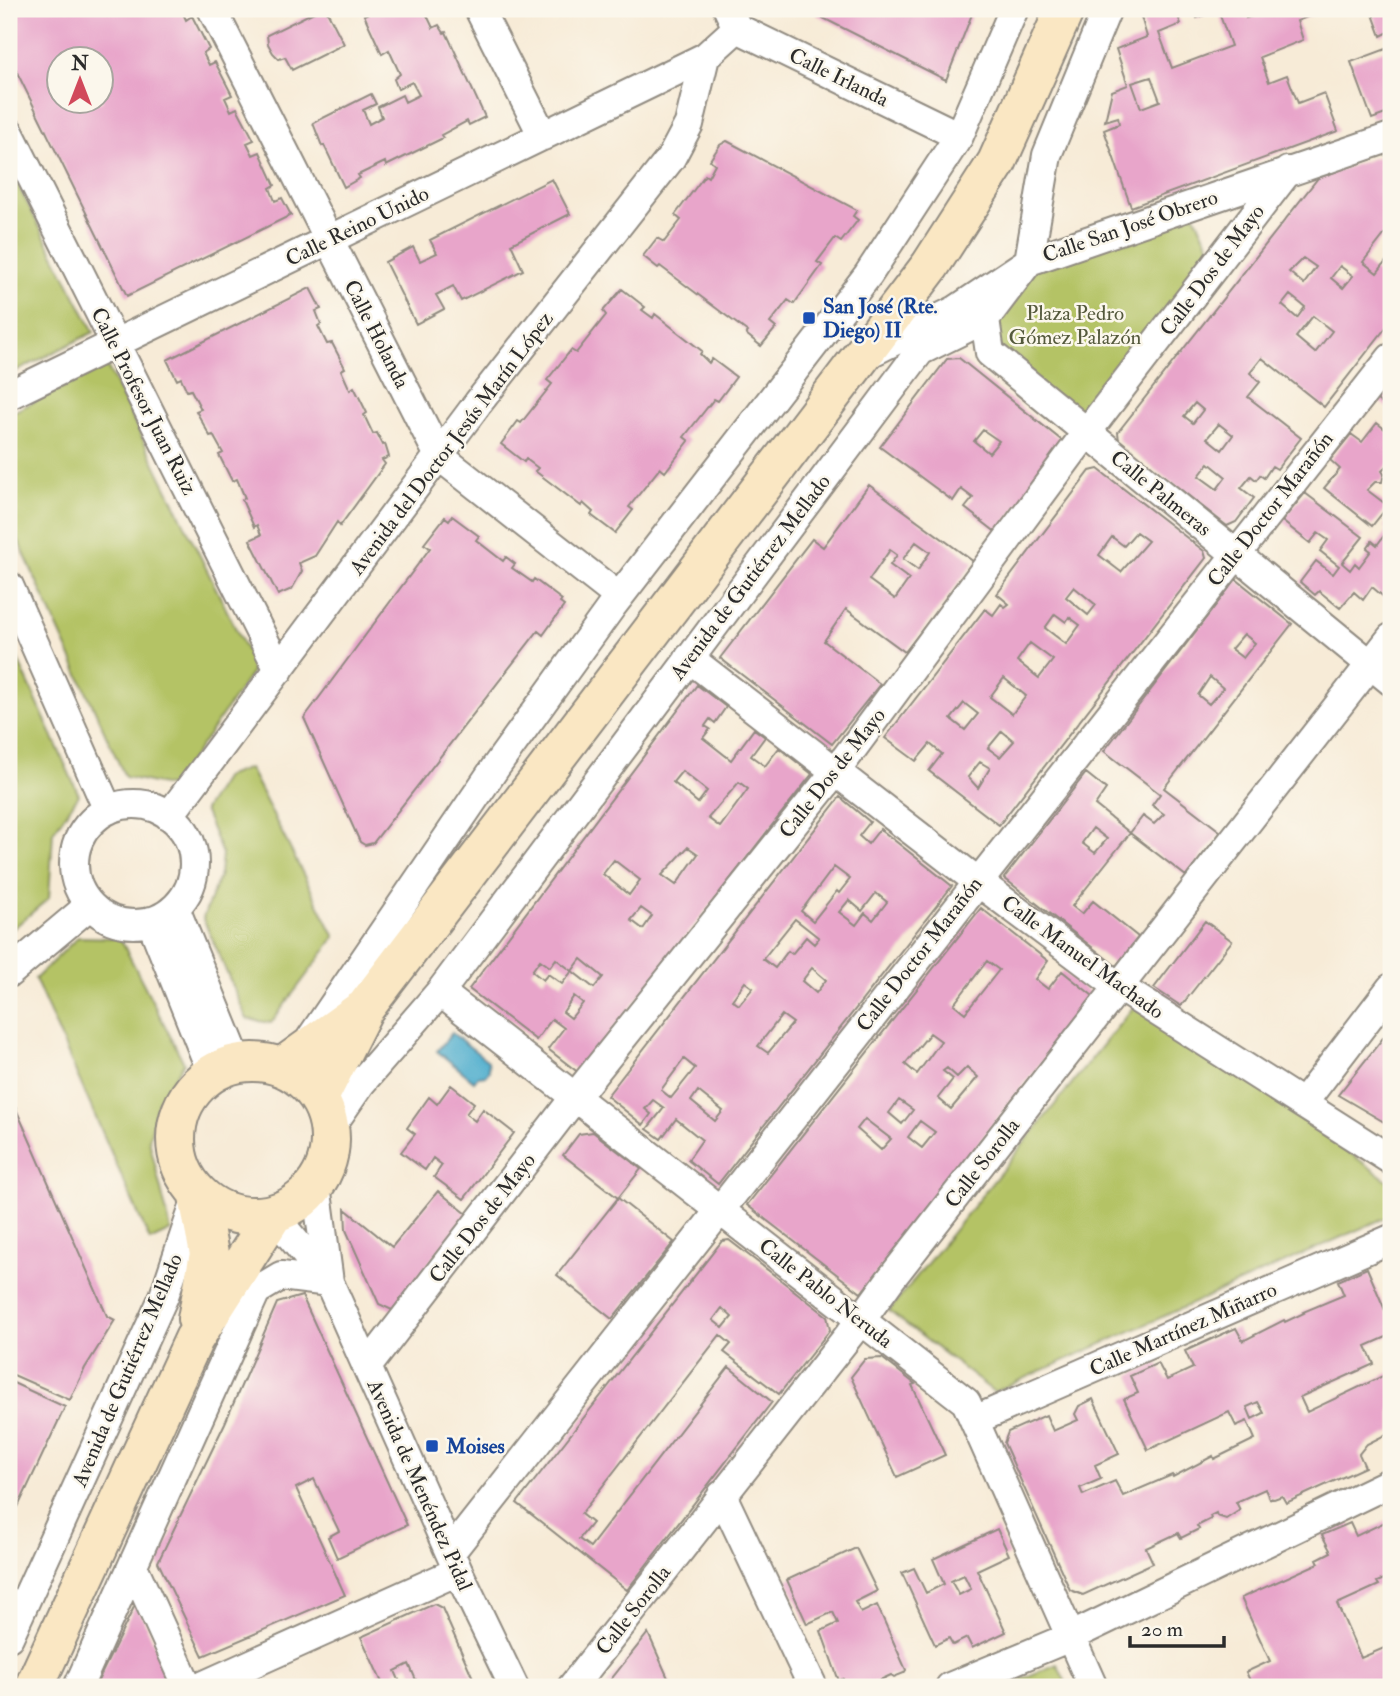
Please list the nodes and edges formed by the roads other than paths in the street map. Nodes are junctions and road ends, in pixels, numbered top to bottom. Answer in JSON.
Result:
{"nodes":[{"id":1,"x":212,"y":9,"type":"edge"},
{"id":2,"x":479,"y":9,"type":"edge"},
{"id":3,"x":1014,"y":9,"type":"edge"},
{"id":4,"x":1065,"y":9,"type":"edge"},
{"id":5,"x":1107,"y":9,"type":"edge"},
{"id":6,"x":732,"y":18,"type":"edge"},
{"id":7,"x":705,"y":57,"type":"junction"},
{"id":8,"x":9,"y":132,"type":"edge"},
{"id":9,"x":543,"y":136,"type":"junction"},
{"id":10,"x":959,"y":136,"type":"junction"},
{"id":11,"x":1391,"y":137,"type":"edge"},
{"id":12,"x":1288,"y":171,"type":"junction"},
{"id":13,"x":329,"y":240,"type":"junction"},
{"id":14,"x":1029,"y":261,"type":"junction"},
{"id":15,"x":985,"y":319,"type":"junction"},
{"id":16,"x":115,"y":344,"type":"junction"},
{"id":17,"x":859,"y":358,"type":"junction"},
{"id":18,"x":1391,"y":358,"type":"edge"},
{"id":19,"x":9,"y":395,"type":"edge"},
{"id":20,"x":1087,"y":432,"type":"junction"},
{"id":21,"x":439,"y":456,"type":"junction"},
{"id":22,"x":1235,"y":554,"type":"junction"},
{"id":23,"x":9,"y":586,"type":"edge"},
{"id":24,"x":619,"y":597,"type":"junction"},
{"id":25,"x":1391,"y":638,"type":"edge"},
{"id":26,"x":689,"y":658,"type":"junction"},
{"id":27,"x":279,"y":670,"type":"junction"},
{"id":28,"x":1381,"y":673,"type":"edge"},
{"id":29,"x":836,"y":771,"type":"junction"},
{"id":30,"x":108,"y":810,"type":"junction"},
{"id":31,"x":169,"y":816,"type":"junction"},
{"id":32,"x":977,"y":881,"type":"junction"},
{"id":33,"x":90,"y":905,"type":"junction"},
{"id":34,"x":175,"y":908,"type":"junction"},
{"id":35,"x":150,"y":921,"type":"junction"},
{"id":36,"x":9,"y":972,"type":"edge"},
{"id":37,"x":1119,"y":986,"type":"junction"},
{"id":38,"x":1391,"y":988,"type":"edge"},
{"id":39,"x":440,"y":992,"type":"junction"},
{"id":40,"x":363,"y":1009,"type":"junction"},
{"id":41,"x":291,"y":1060,"type":"junction"},
{"id":42,"x":225,"y":1068,"type":"junction"},
{"id":43,"x":575,"y":1097,"type":"junction"},
{"id":44,"x":1303,"y":1103,"type":"junction"},
{"id":45,"x":324,"y":1113,"type":"junction"},
{"id":46,"x":1391,"y":1160,"type":"edge"},
{"id":47,"x":316,"y":1185,"type":"junction"},
{"id":48,"x":198,"y":1196,"type":"junction"},
{"id":49,"x":719,"y":1210,"type":"junction"},
{"id":50,"x":272,"y":1215,"type":"junction"},
{"id":51,"x":1391,"y":1239,"type":"edge"},
{"id":52,"x":329,"y":1282,"type":"junction"},
{"id":53,"x":861,"y":1320,"type":"junction"},
{"id":54,"x":194,"y":1339,"type":"junction"},
{"id":55,"x":367,"y":1367,"type":"junction"},
{"id":56,"x":975,"y":1420,"type":"junction"},
{"id":57,"x":1391,"y":1482,"type":"edge"},
{"id":58,"x":722,"y":1495,"type":"junction"},
{"id":59,"x":454,"y":1562,"type":"junction"},
{"id":60,"x":134,"y":1568,"type":"junction"},
{"id":61,"x":9,"y":1637,"type":"edge"},
{"id":62,"x":1070,"y":1637,"type":"junction"},
{"id":63,"x":34,"y":1687,"type":"edge"},
{"id":64,"x":78,"y":1687,"type":"edge"},
{"id":65,"x":188,"y":1687,"type":"edge"},
{"id":66,"x":200,"y":1687,"type":"edge"},
{"id":67,"x":513,"y":1687,"type":"edge"},
{"id":68,"x":572,"y":1687,"type":"edge"},
{"id":69,"x":813,"y":1687,"type":"edge"},
{"id":70,"x":950,"y":1687,"type":"edge"},
{"id":71,"x":1093,"y":1687,"type":"edge"}],
"edges":[{"from":1,"to":13,"type":"street","name":"Calle Holanda"},
{"from":2,"to":9,"type":"street"},
{"from":3,"to":10,"type":"street"},
{"from":4,"to":17,"type":"main road"},
{"from":5,"to":14,"type":"street","name":"Avenida de Gutiérrez Mellado"},
{"from":6,"to":7,"type":"street","name":"Calle Reino Unido"},
{"from":6,"to":10,"type":"street","name":"Calle Irlanda"},
{"from":7,"to":9,"type":"street","name":"Calle Reino Unido"},
{"from":7,"to":21,"type":"street","name":"Avenida del Doctor Jesús Marín López"},
{"from":8,"to":16,"type":"street","name":"Calle Profesor Juan Ruiz"},
{"from":9,"to":13,"type":"street","name":"Calle Reino Unido"},
{"from":10,"to":24,"type":"street"},
{"from":11,"to":12,"type":"street","name":"Calle San José Obrero"},
{"from":12,"to":14,"type":"street","name":"Calle San José Obrero"},
{"from":12,"to":20,"type":"street","name":"Calle Dos de Mayo"},
{"from":13,"to":16,"type":"street","name":"Calle Reino Unido"},
{"from":13,"to":21,"type":"street","name":"Calle Holanda"},
{"from":14,"to":15,"type":"street","name":"Avenida de Gutiérrez Mellado"},
{"from":14,"to":17,"type":"street","name":"Calle San José Obrero"},
{"from":15,"to":20,"type":"street","name":"Calle Palmeras"},
{"from":15,"to":26,"type":"street","name":"Avenida de Gutiérrez Mellado"},
{"from":16,"to":19,"type":"street","name":"Calle Reino Unido"},
{"from":16,"to":27,"type":"street","name":"Calle Profesor Juan Ruiz"},
{"from":17,"to":40,"type":"main road"},
{"from":18,"to":22,"type":"street","name":"Calle Doctor Marañón"},
{"from":20,"to":22,"type":"street","name":"Calle Palmeras"},
{"from":20,"to":29,"type":"street","name":"Calle Dos de Mayo"},
{"from":21,"to":24,"type":"street","name":"Calle Holanda"},
{"from":21,"to":27,"type":"street","name":"Avenida del Doctor Jesús Marín López"},
{"from":22,"to":28,"type":"street","name":"Calle Palmeras"},
{"from":22,"to":32,"type":"street","name":"Calle Doctor Marañón"},
{"from":23,"to":30,"type":"street"},
{"from":24,"to":41,"type":"street"},
{"from":25,"to":28,"type":"street","name":"Calle Sorolla"},
{"from":26,"to":29,"type":"street","name":"Calle Manuel Machado"},
{"from":26,"to":39,"type":"street","name":"Avenida de Gutiérrez Mellado"},
{"from":27,"to":31,"type":"street","name":"Avenida del Doctor Jesús Marín López"},
{"from":28,"to":37,"type":"street","name":"Calle Sorolla"},
{"from":29,"to":32,"type":"street","name":"Calle Manuel Machado"},
{"from":29,"to":43,"type":"street","name":"Calle Dos de Mayo"},
{"from":30,"to":31,"type":"street"},
{"from":30,"to":33,"type":"street"},
{"from":31,"to":34,"type":"street"},
{"from":32,"to":37,"type":"street","name":"Calle Manuel Machado"},
{"from":32,"to":49,"type":"street","name":"Calle Doctor Marañón"},
{"from":33,"to":35,"type":"street"},
{"from":33,"to":36,"type":"street"},
{"from":34,"to":35,"type":"street"},
{"from":34,"to":42,"type":"street"},
{"from":35,"to":42,"type":"street"},
{"from":37,"to":44,"type":"street","name":"Calle Manuel Machado"},
{"from":37,"to":53,"type":"street","name":"Calle Sorolla"},
{"from":38,"to":44,"type":"street"},
{"from":39,"to":43,"type":"street","name":"Calle Pablo Neruda"},
{"from":39,"to":45,"type":"street","name":"Avenida de Gutiérrez Mellado"},
{"from":40,"to":41,"type":"main road"},
{"from":40,"to":45,"type":"main road"},
{"from":41,"to":42,"type":"main road"},
{"from":41,"to":45,"type":"main road"},
{"from":42,"to":48,"type":"main road"},
{"from":43,"to":49,"type":"street","name":"Calle Pablo Neruda"},
{"from":43,"to":55,"type":"street","name":"Calle Dos de Mayo"},
{"from":44,"to":46,"type":"street","name":"Calle Manuel Machado"},
{"from":45,"to":47,"type":"main road"},
{"from":47,"to":50,"type":"main road"},
{"from":47,"to":52,"type":"street","name":"Avenida de Menéndez Pidal"},
{"from":48,"to":50,"type":"main road"},
{"from":48,"to":54,"type":"main road","name":"Avenida de Gutiérrez Mellado"},
{"from":48,"to":61,"type":"street","name":"Avenida de Gutiérrez Mellado"},
{"from":49,"to":53,"type":"street","name":"Calle Pablo Neruda"},
{"from":49,"to":59,"type":"street","name":"Calle Doctor Marañón"},
{"from":50,"to":52,"type":"street","name":"Avenida de Menéndez Pidal"},
{"from":50,"to":54,"type":"main road","name":"Avenida de Gutiérrez Mellado"},
{"from":51,"to":56,"type":"street","name":"Calle Martínez Miñarro"},
{"from":52,"to":55,"type":"street","name":"Avenida de Menéndez Pidal"},
{"from":52,"to":60,"type":"street"},
{"from":53,"to":56,"type":"street","name":"Calle Pablo Neruda"},
{"from":53,"to":58,"type":"street","name":"Calle Sorolla"},
{"from":54,"to":63,"type":"main road","name":"Avenida de Gutiérrez Mellado"},
{"from":55,"to":59,"type":"street","name":"Avenida de Menéndez Pidal"},
{"from":56,"to":62,"type":"street","name":"Calle Pablo Neruda"},
{"from":57,"to":62,"type":"street"},
{"from":58,"to":68,"type":"street","name":"Calle Sorolla"},
{"from":58,"to":69,"type":"street"},
{"from":59,"to":66,"type":"street"},
{"from":59,"to":67,"type":"street","name":"Avenida de Menéndez Pidal"},
{"from":60,"to":64,"type":"street"},
{"from":60,"to":65,"type":"street"},
{"from":62,"to":70,"type":"street"},
{"from":62,"to":71,"type":"street","name":"Calle Pablo Neruda"}]}
